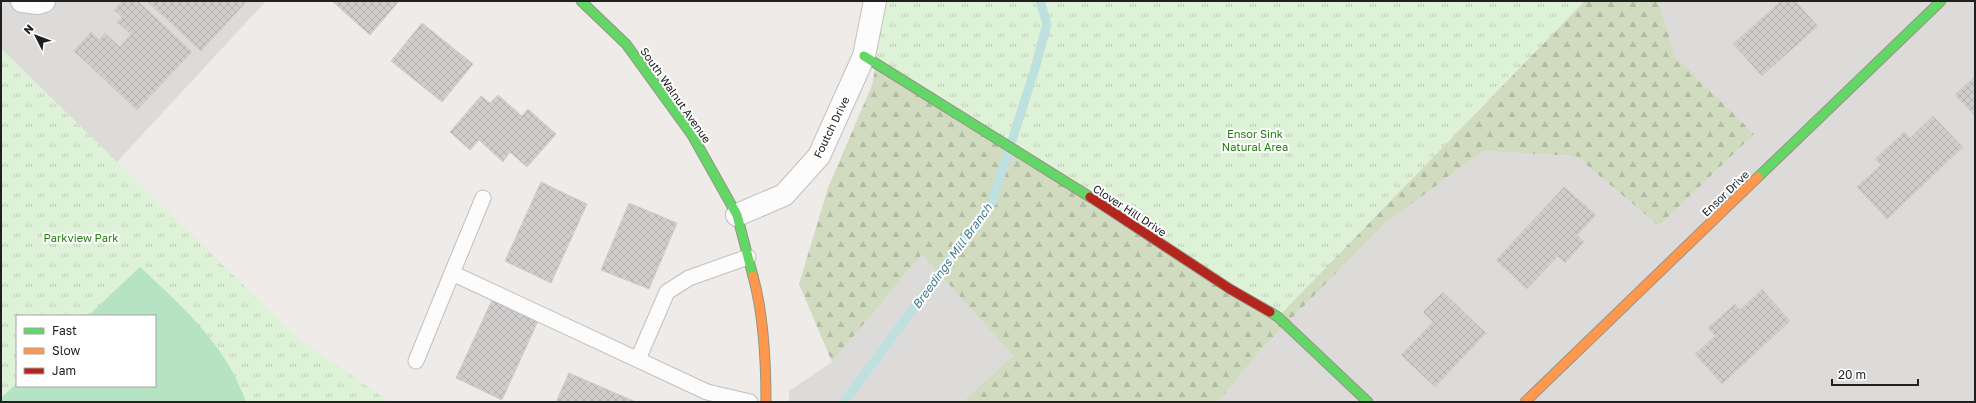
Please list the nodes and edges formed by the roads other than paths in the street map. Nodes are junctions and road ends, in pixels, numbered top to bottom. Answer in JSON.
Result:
{"nodes":[{"id":1,"x":22,"y":1,"type":"edge"},
{"id":2,"x":44,"y":1,"type":"edge"},
{"id":3,"x":581,"y":1,"type":"edge"},
{"id":4,"x":874,"y":1,"type":"edge"},
{"id":5,"x":1941,"y":1,"type":"edge"},
{"id":6,"x":864,"y":56,"type":"junction"},
{"id":7,"x":482,"y":198,"type":"dead end"},
{"id":8,"x":737,"y":215,"type":"junction"},
{"id":9,"x":748,"y":257,"type":"junction"},
{"id":10,"x":452,"y":273,"type":"junction"},
{"id":11,"x":638,"y":359,"type":"junction"},
{"id":12,"x":416,"y":361,"type":"dead end"},
{"id":13,"x":750,"y":402,"type":"edge"},
{"id":14,"x":766,"y":402,"type":"edge"},
{"id":15,"x":1368,"y":402,"type":"edge"},
{"id":16,"x":1525,"y":402,"type":"edge"}],
"edges":[{"from":1,"to":2,"type":"street"},
{"from":3,"to":8,"type":"street","name":"South Walnut Avenue"},
{"from":4,"to":6,"type":"street","name":"Foutch Drive"},
{"from":5,"to":16,"type":"street","name":"Ensor Drive"},
{"from":6,"to":8,"type":"street","name":"Foutch Drive"},
{"from":6,"to":15,"type":"street","name":"Clover Hill Drive"},
{"from":7,"to":10,"type":"lane"},
{"from":8,"to":9,"type":"street","name":"South Walnut Avenue"},
{"from":9,"to":11,"type":"lane"},
{"from":9,"to":14,"type":"street","name":"South Walnut Avenue"},
{"from":10,"to":11,"type":"lane"},
{"from":10,"to":12,"type":"lane"},
{"from":11,"to":13,"type":"lane"}]}
